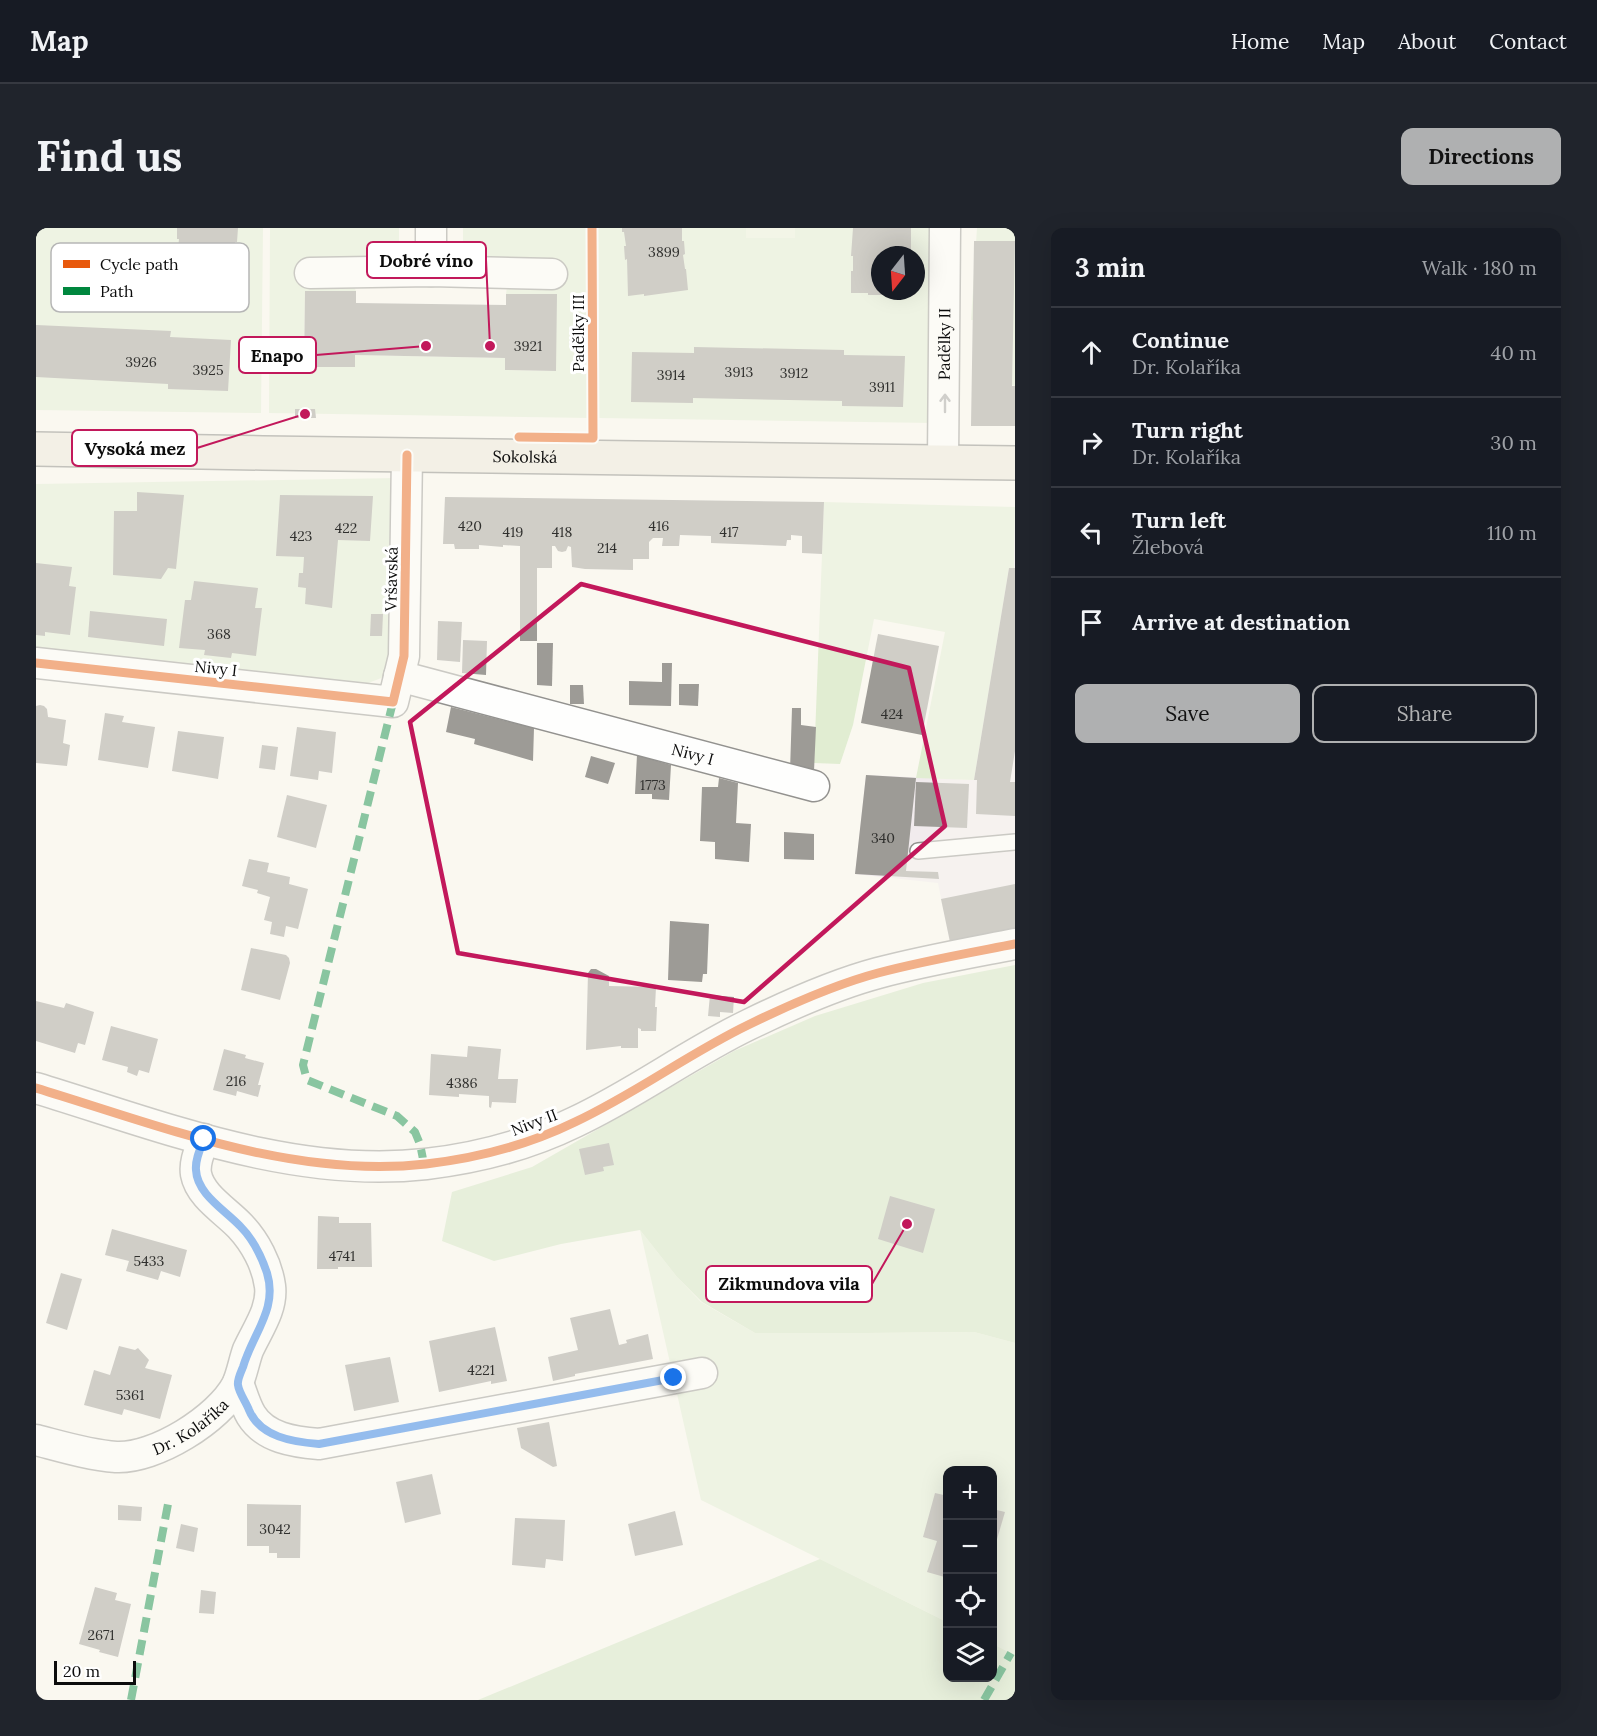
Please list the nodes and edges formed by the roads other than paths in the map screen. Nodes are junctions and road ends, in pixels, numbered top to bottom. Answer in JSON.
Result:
{"nodes":[{"id":1,"x":431,"y":228,"type":"edge"},
{"id":2,"x":945,"y":228,"type":"edge"},
{"id":3,"x":431,"y":271,"type":"junction"},
{"id":4,"x":310,"y":273,"type":"dead end"},
{"id":5,"x":552,"y":274,"type":"dead end"},
{"id":6,"x":36,"y":448,"type":"edge"},
{"id":7,"x":408,"y":455,"type":"junction"},
{"id":8,"x":943,"y":461,"type":"junction"},
{"id":9,"x":1015,"y":463,"type":"edge"},
{"id":10,"x":36,"y":663,"type":"edge"},
{"id":11,"x":396,"y":689,"type":"junction"},
{"id":12,"x":814,"y":786,"type":"dead end"},
{"id":13,"x":1015,"y":842,"type":"edge"},
{"id":14,"x":918,"y":851,"type":"dead end"},
{"id":15,"x":1015,"y":944,"type":"edge"},
{"id":16,"x":36,"y":1088,"type":"edge"},
{"id":17,"x":204,"y":1139,"type":"junction"},
{"id":18,"x":702,"y":1373,"type":"dead end"},
{"id":19,"x":238,"y":1383,"type":"junction"},
{"id":20,"x":36,"y":1440,"type":"edge"}],
"edges":[{"from":1,"to":3,"type":"street"},
{"from":8,"to":2,"type":"street","name":"Padělky II","one_way":true},
{"from":3,"to":4,"type":"street"},
{"from":3,"to":5,"type":"street"},
{"from":6,"to":7,"type":"main road","name":"Sokolská"},
{"from":7,"to":8,"type":"main road","name":"Sokolská"},
{"from":7,"to":11,"type":"street","name":"Vršavská"},
{"from":8,"to":9,"type":"main road","name":"Sokolská"},
{"from":10,"to":11,"type":"street","name":"Nivy I"},
{"from":11,"to":12,"type":"street","name":"Nivy I"},
{"from":13,"to":14,"type":"lane"},
{"from":15,"to":17,"type":"street","name":"Nivy II"},
{"from":16,"to":17,"type":"street","name":"Nivy II"},
{"from":17,"to":19,"type":"street","name":"Dr. Kolaříka"},
{"from":18,"to":19,"type":"street"},
{"from":19,"to":20,"type":"street","name":"Dr. Kolaříka"}]}
